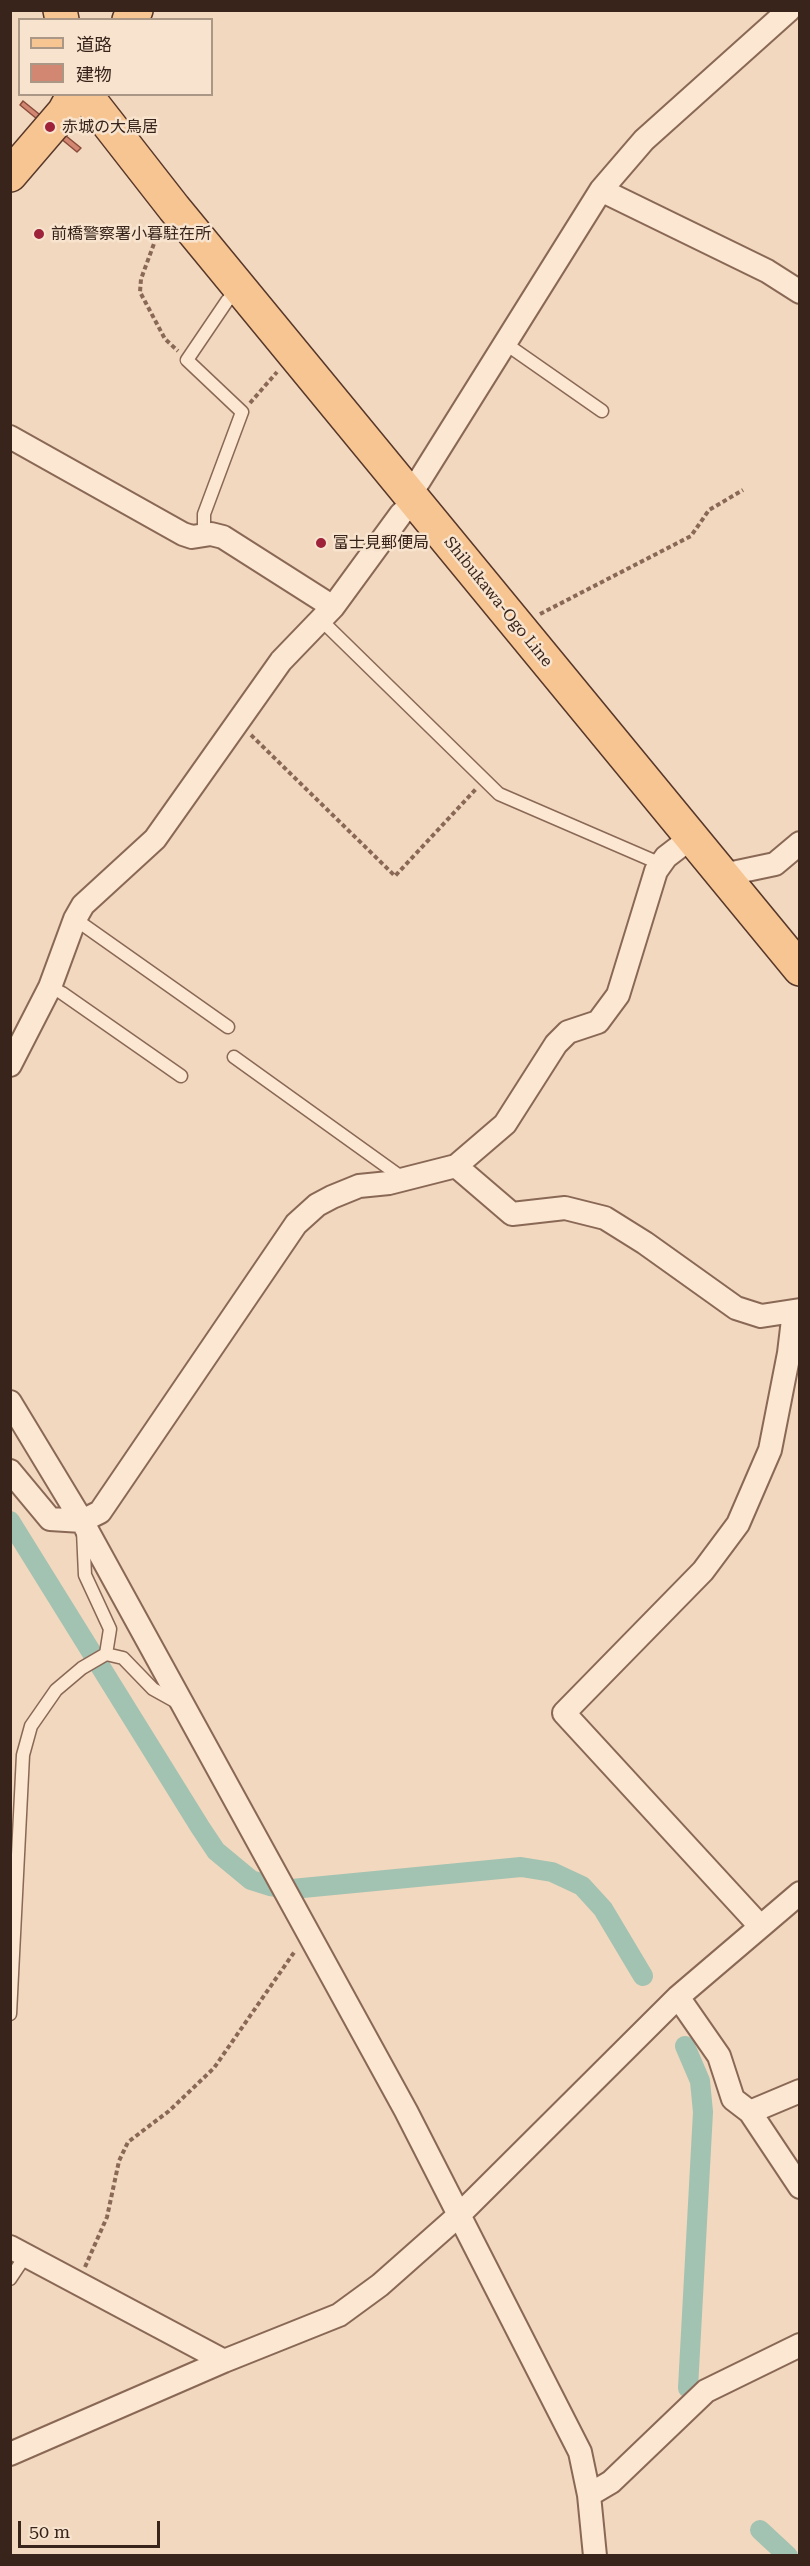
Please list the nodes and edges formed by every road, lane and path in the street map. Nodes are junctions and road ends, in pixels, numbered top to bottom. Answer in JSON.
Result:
{"nodes":[{"id":1,"x":789,"y":10,"type":"edge"},
{"id":2,"x":73,"y":96,"type":"edge"},
{"id":3,"x":87,"y":96,"type":"edge"},
{"id":4,"x":10,"y":176,"type":"edge"},
{"id":5,"x":601,"y":190,"type":"junction"},
{"id":6,"x":152,"y":244,"type":"dead end"},
{"id":7,"x":240,"y":288,"type":"junction"},
{"id":8,"x":800,"y":292,"type":"edge"},
{"id":9,"x":506,"y":344,"type":"junction"},
{"id":10,"x":294,"y":353,"type":"junction"},
{"id":11,"x":188,"y":360,"type":"junction"},
{"id":12,"x":602,"y":411,"type":"dead end"},
{"id":13,"x":242,"y":412,"type":"junction"},
{"id":14,"x":10,"y":437,"type":"edge"},
{"id":15,"x":743,"y":490,"type":"dead end"},
{"id":16,"x":412,"y":496,"type":"junction"},
{"id":17,"x":204,"y":535,"type":"junction"},
{"id":18,"x":327,"y":614,"type":"junction"},
{"id":19,"x":518,"y":626,"type":"junction"},
{"id":20,"x":238,"y":722,"type":"junction"},
{"id":21,"x":484,"y":780,"type":"junction"},
{"id":22,"x":692,"y":837,"type":"junction"},
{"id":23,"x":800,"y":843,"type":"edge"},
{"id":24,"x":661,"y":864,"type":"junction"},
{"id":25,"x":723,"y":875,"type":"junction"},
{"id":26,"x":75,"y":919,"type":"junction"},
{"id":27,"x":800,"y":969,"type":"edge"},
{"id":28,"x":50,"y":987,"type":"junction"},
{"id":29,"x":228,"y":1027,"type":"dead end"},
{"id":30,"x":234,"y":1058,"type":"dead end"},
{"id":31,"x":10,"y":1065,"type":"edge"},
{"id":32,"x":181,"y":1076,"type":"dead end"},
{"id":33,"x":456,"y":1166,"type":"junction"},
{"id":34,"x":404,"y":1179,"type":"junction"},
{"id":35,"x":797,"y":1311,"type":"edge"},
{"id":36,"x":10,"y":1402,"type":"edge"},
{"id":37,"x":10,"y":1471,"type":"edge"},
{"id":38,"x":82,"y":1521,"type":"junction"},
{"id":39,"x":106,"y":1654,"type":"junction"},
{"id":40,"x":183,"y":1706,"type":"junction"},
{"id":41,"x":13,"y":1884,"type":"edge"},
{"id":42,"x":800,"y":1893,"type":"edge"},
{"id":43,"x":303,"y":1926,"type":"junction"},
{"id":44,"x":760,"y":1926,"type":"junction"},
{"id":45,"x":678,"y":1997,"type":"junction"},
{"id":46,"x":10,"y":2014,"type":"edge"},
{"id":47,"x":800,"y":2091,"type":"edge"},
{"id":48,"x":750,"y":2112,"type":"junction"},
{"id":49,"x":800,"y":2187,"type":"edge"},
{"id":50,"x":458,"y":2216,"type":"junction"},
{"id":51,"x":18,"y":2251,"type":"edge"},
{"id":52,"x":10,"y":2280,"type":"edge"},
{"id":53,"x":78,"y":2282,"type":"junction"},
{"id":54,"x":800,"y":2345,"type":"edge"},
{"id":55,"x":224,"y":2361,"type":"junction"},
{"id":56,"x":10,"y":2454,"type":"edge"},
{"id":57,"x":589,"y":2494,"type":"junction"},
{"id":58,"x":596,"y":2556,"type":"edge"}],
"edges":[{"from":1,"to":5,"type":"street"},
{"from":2,"to":4,"type":"main road"},
{"from":3,"to":7,"type":"main road","name":"Shibukawa-Ogo Line"},
{"from":5,"to":8,"type":"street"},
{"from":5,"to":9,"type":"street"},
{"from":6,"to":11,"type":"path"},
{"from":7,"to":10,"type":"main road","name":"Shibukawa-Ogo Line"},
{"from":7,"to":11,"type":"lane"},
{"from":9,"to":12,"type":"lane"},
{"from":9,"to":16,"type":"street"},
{"from":10,"to":13,"type":"path"},
{"from":10,"to":16,"type":"main road","name":"Shibukawa-Ogo Line"},
{"from":11,"to":13,"type":"lane"},
{"from":13,"to":17,"type":"lane"},
{"from":14,"to":17,"type":"street"},
{"from":15,"to":19,"type":"path"},
{"from":16,"to":18,"type":"street"},
{"from":16,"to":19,"type":"main road","name":"Shibukawa-Ogo Line"},
{"from":17,"to":18,"type":"street"},
{"from":18,"to":20,"type":"street"},
{"from":18,"to":21,"type":"lane"},
{"from":19,"to":22,"type":"main road","name":"Shibukawa-Ogo Line"},
{"from":20,"to":21,"type":"path"},
{"from":20,"to":26,"type":"street"},
{"from":21,"to":24,"type":"lane"},
{"from":22,"to":24,"type":"street"},
{"from":22,"to":25,"type":"main road","name":"Shibukawa-Ogo Line"},
{"from":23,"to":25,"type":"street"},
{"from":24,"to":33,"type":"street"},
{"from":25,"to":27,"type":"main road","name":"Shibukawa-Ogo Line"},
{"from":26,"to":28,"type":"street"},
{"from":26,"to":29,"type":"lane"},
{"from":28,"to":31,"type":"street"},
{"from":28,"to":32,"type":"lane"},
{"from":30,"to":34,"type":"lane"},
{"from":33,"to":34,"type":"street"},
{"from":33,"to":35,"type":"street"},
{"from":34,"to":38,"type":"street"},
{"from":35,"to":44,"type":"street"},
{"from":36,"to":38,"type":"street"},
{"from":37,"to":38,"type":"street"},
{"from":38,"to":39,"type":"lane"},
{"from":38,"to":40,"type":"street"},
{"from":39,"to":40,"type":"lane"},
{"from":39,"to":41,"type":"lane"},
{"from":40,"to":43,"type":"street"},
{"from":41,"to":46,"type":"lane"},
{"from":42,"to":44,"type":"street"},
{"from":43,"to":50,"type":"street"},
{"from":43,"to":53,"type":"path"},
{"from":44,"to":45,"type":"street"},
{"from":45,"to":48,"type":"street"},
{"from":45,"to":50,"type":"street"},
{"from":47,"to":48,"type":"street"},
{"from":48,"to":49,"type":"street"},
{"from":50,"to":55,"type":"street"},
{"from":50,"to":57,"type":"street"},
{"from":51,"to":52,"type":"lane"},
{"from":51,"to":53,"type":"street"},
{"from":53,"to":55,"type":"street"},
{"from":54,"to":57,"type":"street"},
{"from":55,"to":56,"type":"street"},
{"from":57,"to":58,"type":"street"}]}
